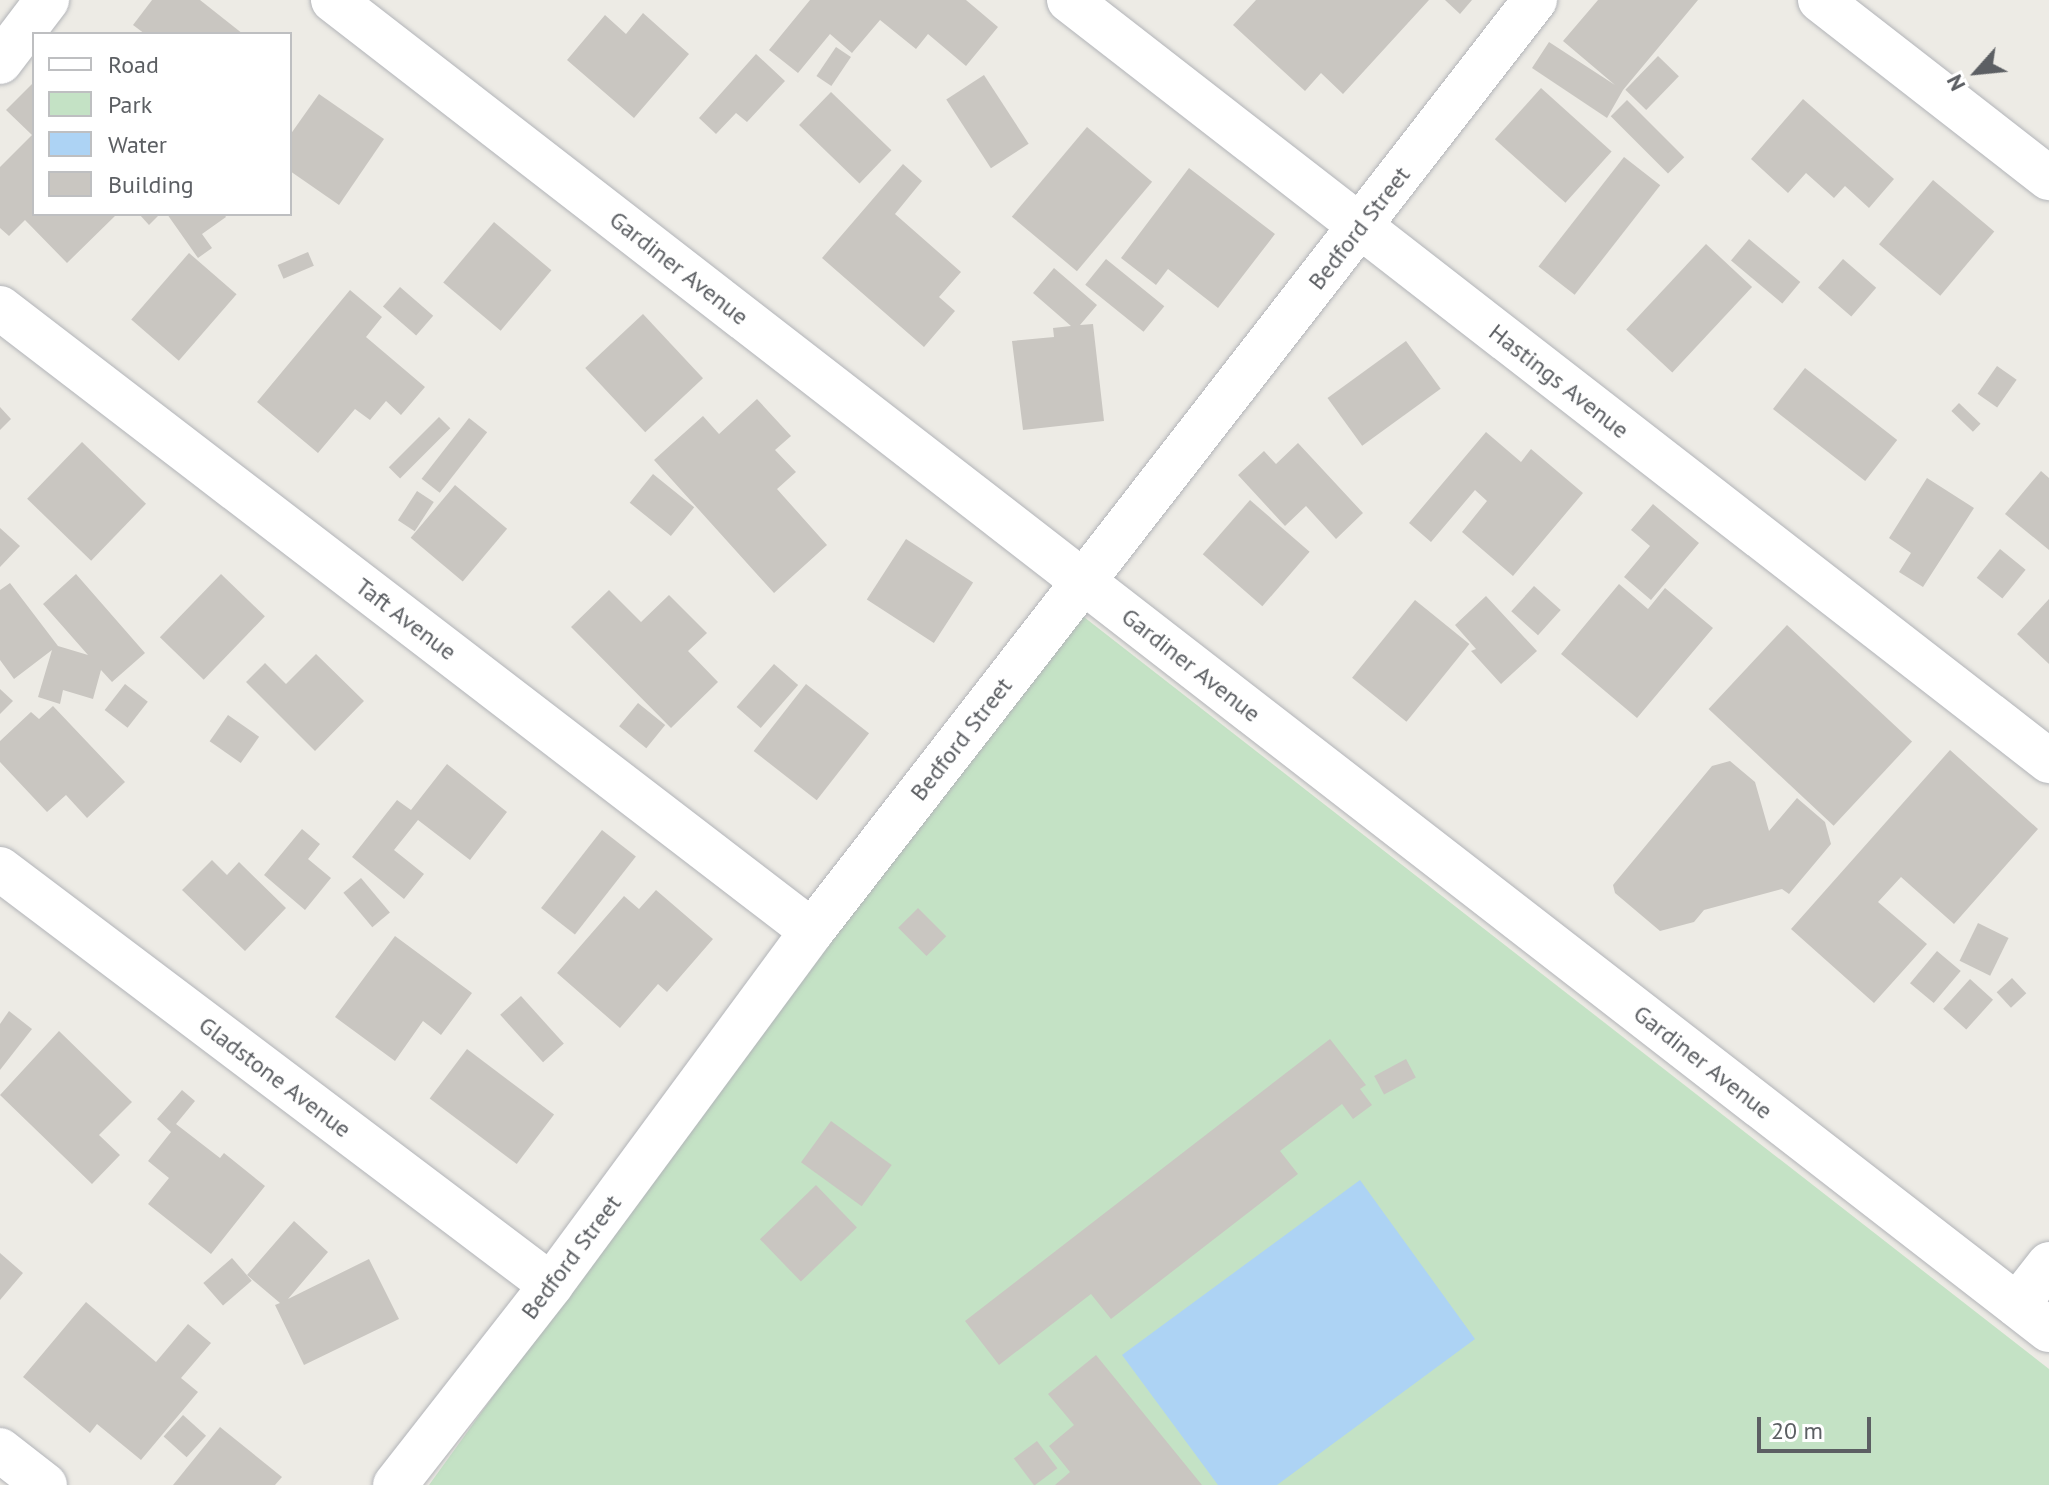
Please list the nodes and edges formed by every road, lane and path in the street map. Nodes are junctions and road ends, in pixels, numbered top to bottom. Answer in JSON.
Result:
{"nodes":[{"id":1,"x":47,"y":0,"type":"edge"},
{"id":2,"x":333,"y":0,"type":"edge"},
{"id":3,"x":1069,"y":0,"type":"edge"},
{"id":4,"x":1535,"y":0,"type":"edge"},
{"id":5,"x":1820,"y":0,"type":"edge"},
{"id":6,"x":0,"y":62,"type":"edge"},
{"id":7,"x":2049,"y":178,"type":"edge"},
{"id":8,"x":1361,"y":227,"type":"junction"},
{"id":9,"x":0,"y":308,"type":"edge"},
{"id":10,"x":1083,"y":581,"type":"junction"},
{"id":11,"x":2049,"y":761,"type":"edge"},
{"id":12,"x":0,"y":869,"type":"edge"},
{"id":13,"x":812,"y":931,"type":"junction"},
{"id":14,"x":2049,"y":1264,"type":"edge"},
{"id":15,"x":551,"y":1285,"type":"junction"},
{"id":16,"x":2033,"y":1318,"type":"edge"},
{"id":17,"x":0,"y":1450,"type":"edge"},
{"id":18,"x":45,"y":1485,"type":"edge"},
{"id":19,"x":395,"y":1485,"type":"edge"}],
"edges":[{"from":1,"to":6,"type":"street"},
{"from":2,"to":10,"type":"street","name":"Gardiner Avenue"},
{"from":3,"to":8,"type":"street","name":"Hastings Avenue"},
{"from":4,"to":8,"type":"street","name":"Bedford Street"},
{"from":5,"to":7,"type":"street"},
{"from":8,"to":10,"type":"street","name":"Bedford Street"},
{"from":8,"to":11,"type":"street","name":"Hastings Avenue"},
{"from":9,"to":13,"type":"street","name":"Taft Avenue"},
{"from":10,"to":13,"type":"street","name":"Bedford Street"},
{"from":10,"to":16,"type":"street","name":"Gardiner Avenue"},
{"from":12,"to":15,"type":"street","name":"Gladstone Avenue"},
{"from":13,"to":15,"type":"street","name":"Bedford Street"},
{"from":14,"to":16,"type":"street"},
{"from":15,"to":19,"type":"street","name":"Bedford Street"},
{"from":17,"to":18,"type":"street"}]}
